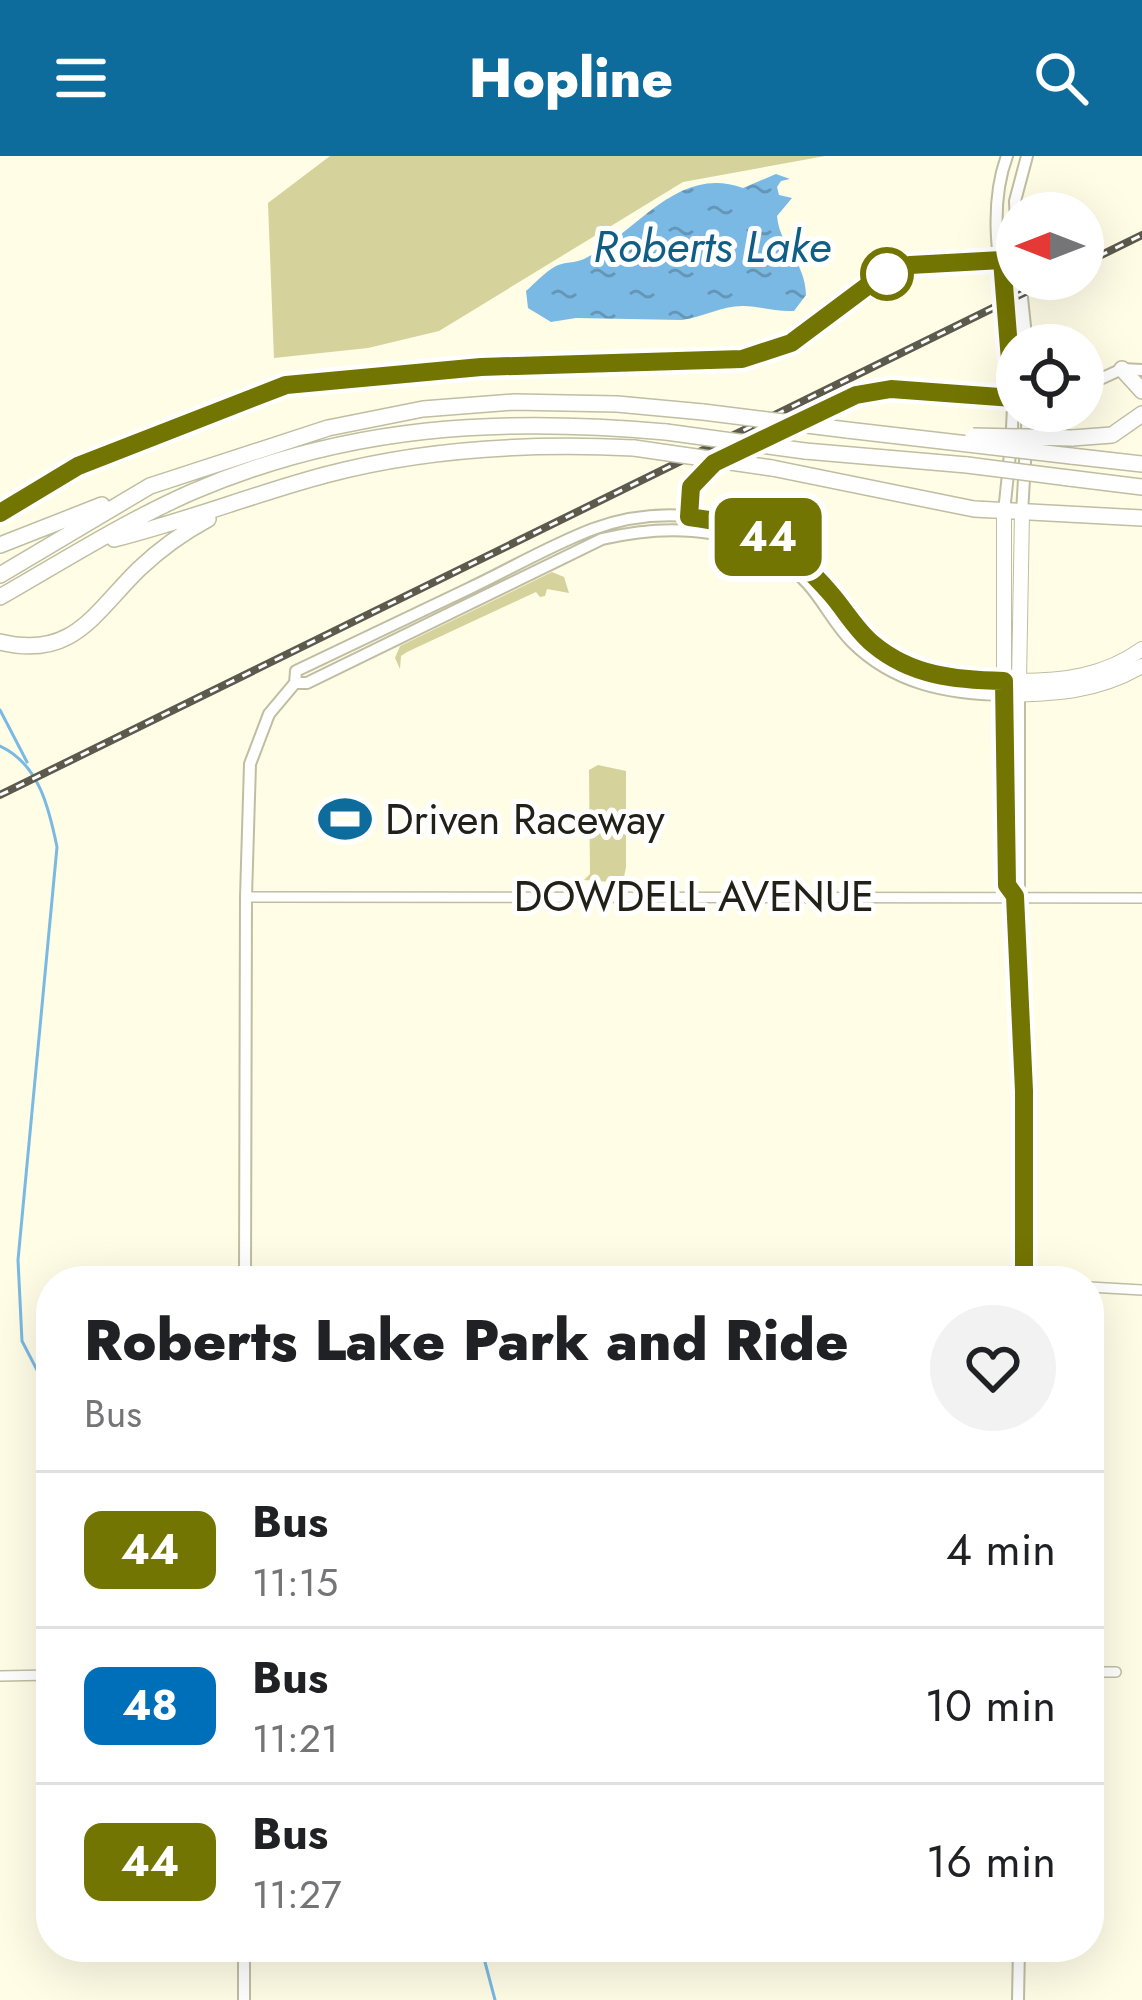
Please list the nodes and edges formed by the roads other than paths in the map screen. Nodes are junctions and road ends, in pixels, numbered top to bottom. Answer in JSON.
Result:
{"nodes":[{"id":1,"x":1006,"y":156,"type":"edge"},
{"id":2,"x":1027,"y":156,"type":"edge"},
{"id":3,"x":999,"y":192,"type":"edge"},
{"id":4,"x":1017,"y":192,"type":"edge"},
{"id":5,"x":996,"y":260,"type":"edge"},
{"id":6,"x":1122,"y":369,"type":"junction"},
{"id":7,"x":1142,"y":370,"type":"edge"},
{"id":8,"x":1104,"y":377,"type":"edge"},
{"id":9,"x":1142,"y":391,"type":"edge"},
{"id":10,"x":996,"y":397,"type":"edge"},
{"id":11,"x":1142,"y":413,"type":"edge"},
{"id":12,"x":1012,"y":432,"type":"edge"},
{"id":13,"x":1027,"y":432,"type":"edge"},
{"id":14,"x":968,"y":440,"type":"junction"},
{"id":15,"x":1142,"y":464,"type":"edge"},
{"id":16,"x":150,"y":486,"type":"junction"},
{"id":17,"x":1142,"y":487,"type":"edge"},
{"id":18,"x":246,"y":501,"type":"junction"},
{"id":19,"x":1004,"y":512,"type":"junction"},
{"id":20,"x":0,"y":513,"type":"edge"},
{"id":21,"x":1022,"y":513,"type":"junction"},
{"id":22,"x":689,"y":517,"type":"junction"},
{"id":23,"x":1142,"y":518,"type":"edge"},
{"id":24,"x":689,"y":531,"type":"junction"},
{"id":25,"x":763,"y":541,"type":"junction"},
{"id":26,"x":0,"y":544,"type":"edge"},
{"id":27,"x":94,"y":544,"type":"junction"},
{"id":28,"x":0,"y":575,"type":"edge"},
{"id":29,"x":0,"y":597,"type":"edge"},
{"id":30,"x":0,"y":642,"type":"edge"},
{"id":31,"x":1142,"y":649,"type":"edge"},
{"id":32,"x":1142,"y":666,"type":"edge"},
{"id":33,"x":295,"y":683,"type":"junction"},
{"id":34,"x":1011,"y":688,"type":"junction"},
{"id":35,"x":1015,"y":896,"type":"junction"},
{"id":36,"x":246,"y":897,"type":"junction"},
{"id":37,"x":1142,"y":898,"type":"edge"},
{"id":38,"x":245,"y":1266,"type":"edge"},
{"id":39,"x":1024,"y":1266,"type":"edge"},
{"id":40,"x":1104,"y":1287,"type":"edge"},
{"id":41,"x":1142,"y":1290,"type":"edge"},
{"id":42,"x":1104,"y":1672,"type":"edge"},
{"id":43,"x":1116,"y":1672,"type":"dead end"},
{"id":44,"x":36,"y":1675,"type":"edge"},
{"id":45,"x":0,"y":1676,"type":"edge"},
{"id":46,"x":244,"y":1962,"type":"edge"},
{"id":47,"x":1018,"y":1962,"type":"edge"},
{"id":48,"x":244,"y":2000,"type":"edge"},
{"id":49,"x":1018,"y":2000,"type":"edge"}],
"edges":[{"from":1,"to":3,"type":"street"},
{"from":2,"to":4,"type":"street"},
{"from":5,"to":20,"type":"street"},
{"from":6,"to":7,"type":"street"},
{"from":6,"to":8,"type":"street"},
{"from":6,"to":9,"type":"highway"},
{"from":10,"to":22,"type":"street"},
{"from":11,"to":14,"type":"highway","bridge":true},
{"from":12,"to":19,"type":"street"},
{"from":13,"to":21,"type":"street"},
{"from":14,"to":15,"type":"highway","bridge":true},
{"from":14,"to":16,"type":"highway","bridge":true},
{"from":16,"to":26,"type":"highway"},
{"from":16,"to":28,"type":"highway"},
{"from":17,"to":27,"type":"highway","bridge":true},
{"from":18,"to":19,"type":"highway","bridge":true},
{"from":18,"to":27,"type":"highway"},
{"from":18,"to":30,"type":"highway"},
{"from":19,"to":21,"type":"highway"},
{"from":19,"to":34,"type":"main road"},
{"from":21,"to":23,"type":"highway"},
{"from":21,"to":34,"type":"main road"},
{"from":22,"to":24,"type":"street"},
{"from":22,"to":25,"type":"street"},
{"from":22,"to":33,"type":"street"},
{"from":24,"to":25,"type":"street"},
{"from":24,"to":33,"type":"street"},
{"from":25,"to":34,"type":"street"},
{"from":27,"to":29,"type":"highway"},
{"from":31,"to":34,"type":"main road"},
{"from":32,"to":34,"type":"main road"},
{"from":33,"to":36,"type":"street"},
{"from":34,"to":35,"type":"street"},
{"from":35,"to":36,"type":"street","name":"DOWDELL AVENUE"},
{"from":35,"to":37,"type":"street","name":"DOWDELL AVENUE"},
{"from":35,"to":39,"type":"street"},
{"from":36,"to":38,"type":"street"},
{"from":40,"to":41,"type":"street"},
{"from":42,"to":43,"type":"street"},
{"from":44,"to":45,"type":"street"},
{"from":46,"to":48,"type":"street"},
{"from":47,"to":49,"type":"street"}]}
